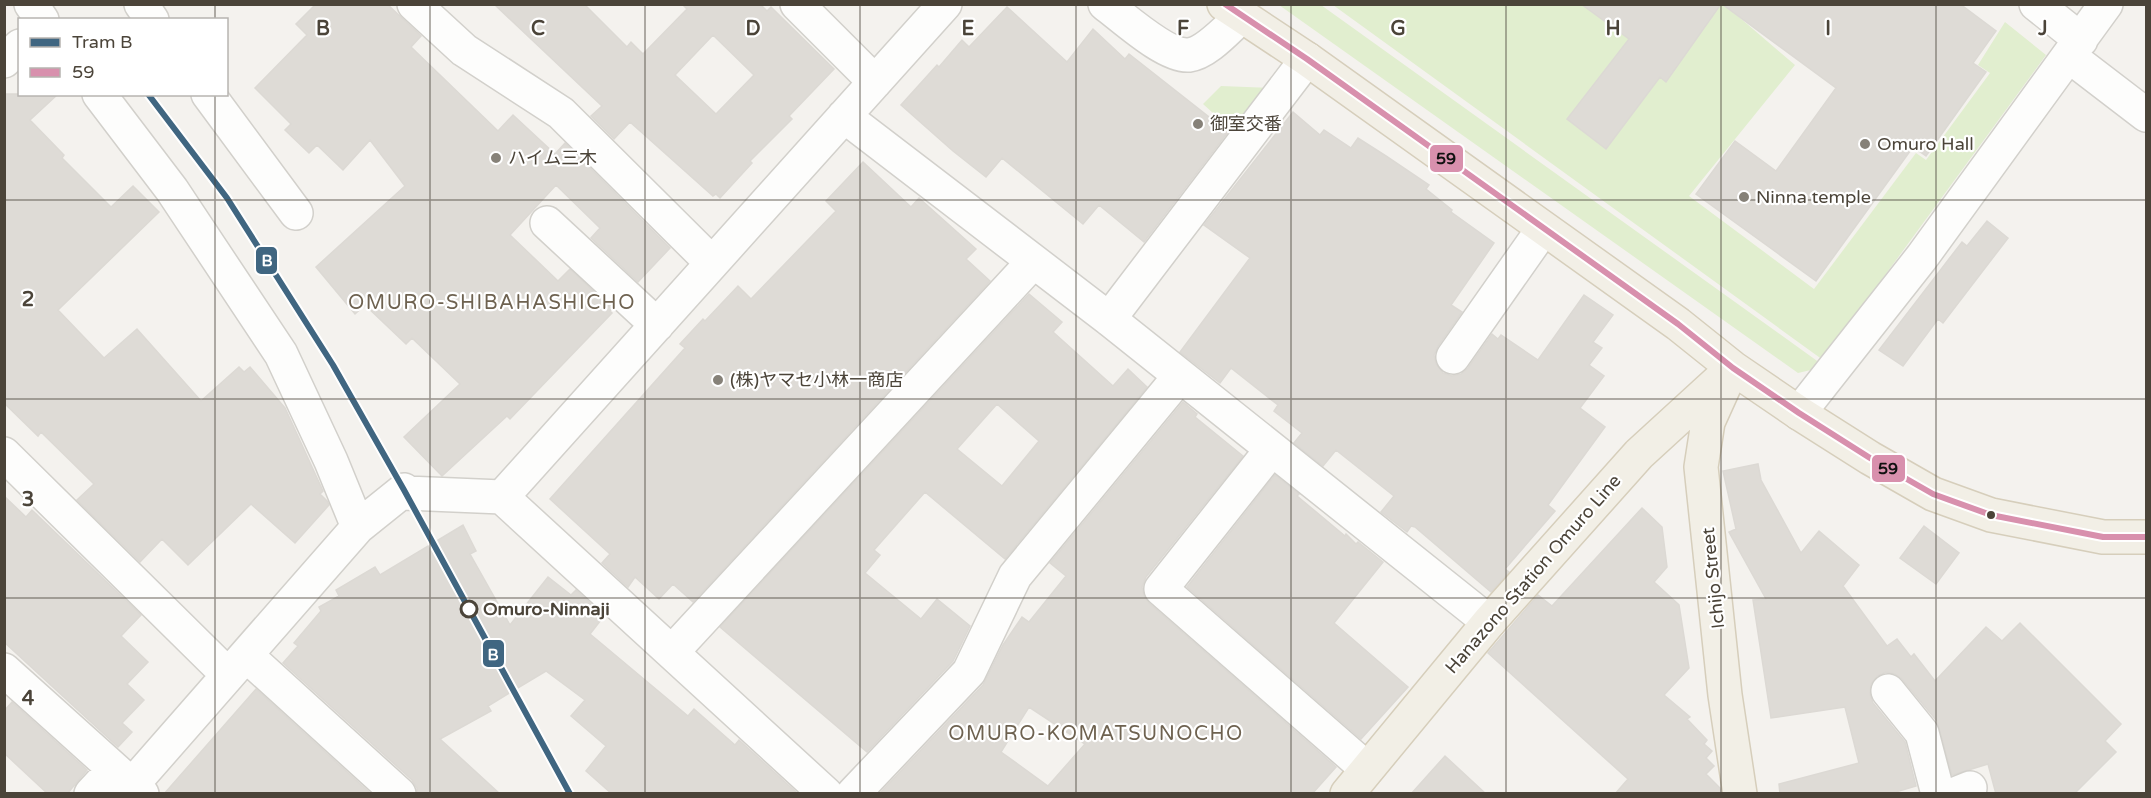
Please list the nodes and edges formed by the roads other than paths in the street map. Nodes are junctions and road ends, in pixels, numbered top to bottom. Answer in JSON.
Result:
{"nodes":[{"id":1,"x":31,"y":4,"type":"edge"},
{"id":2,"x":141,"y":4,"type":"edge"},
{"id":3,"x":414,"y":4,"type":"edge"},
{"id":4,"x":797,"y":4,"type":"edge"},
{"id":5,"x":945,"y":4,"type":"edge"},
{"id":6,"x":1105,"y":4,"type":"edge"},
{"id":7,"x":2036,"y":4,"type":"edge"},
{"id":8,"x":2106,"y":4,"type":"edge"},
{"id":9,"x":1233,"y":10,"type":"edge"},
{"id":10,"x":41,"y":18,"type":"edge"},
{"id":11,"x":151,"y":18,"type":"edge"},
{"id":12,"x":18,"y":48,"type":"edge"},
{"id":13,"x":2075,"y":48,"type":"junction"},
{"id":14,"x":1307,"y":59,"type":"junction"},
{"id":15,"x":4,"y":61,"type":"edge"},
{"id":16,"x":875,"y":82,"type":"junction"},
{"id":17,"x":101,"y":96,"type":"edge"},
{"id":18,"x":209,"y":96,"type":"edge"},
{"id":19,"x":844,"y":116,"type":"junction"},
{"id":20,"x":2146,"y":116,"type":"edge"},
{"id":21,"x":296,"y":213,"type":"dead end"},
{"id":22,"x":547,"y":223,"type":"dead end"},
{"id":23,"x":1544,"y":229,"type":"junction"},
{"id":24,"x":1033,"y":262,"type":"junction"},
{"id":25,"x":712,"y":263,"type":"junction"},
{"id":26,"x":1109,"y":319,"type":"junction"},
{"id":27,"x":657,"y":325,"type":"junction"},
{"id":28,"x":1454,"y":357,"type":"dead end"},
{"id":29,"x":1733,"y":368,"type":"junction"},
{"id":30,"x":1180,"y":376,"type":"junction"},
{"id":31,"x":1799,"y":413,"type":"junction"},
{"id":32,"x":1272,"y":448,"type":"junction"},
{"id":33,"x":4,"y":454,"type":"edge"},
{"id":34,"x":502,"y":497,"type":"junction"},
{"id":35,"x":358,"y":527,"type":"junction"},
{"id":36,"x":2146,"y":537,"type":"edge"},
{"id":37,"x":1489,"y":622,"type":"junction"},
{"id":38,"x":672,"y":652,"type":"junction"},
{"id":39,"x":237,"y":665,"type":"junction"},
{"id":40,"x":4,"y":670,"type":"edge"},
{"id":41,"x":1888,"y":691,"type":"dead end"},
{"id":42,"x":129,"y":782,"type":"edge"},
{"id":43,"x":1357,"y":782,"type":"edge"},
{"id":44,"x":91,"y":794,"type":"edge"},
{"id":45,"x":399,"y":794,"type":"edge"},
{"id":46,"x":826,"y":794,"type":"edge"},
{"id":47,"x":853,"y":794,"type":"edge"},
{"id":48,"x":1740,"y":794,"type":"edge"},
{"id":49,"x":1938,"y":794,"type":"edge"}],
"edges":[{"from":1,"to":10,"type":"street"},
{"from":2,"to":11,"type":"street"},
{"from":3,"to":25,"type":"street"},
{"from":4,"to":16,"type":"street"},
{"from":5,"to":16,"type":"street"},
{"from":6,"to":9,"type":"street"},
{"from":7,"to":13,"type":"street"},
{"from":8,"to":13,"type":"street"},
{"from":9,"to":14,"type":"main road"},
{"from":12,"to":15,"type":"street"},
{"from":13,"to":20,"type":"street"},
{"from":13,"to":31,"type":"street"},
{"from":14,"to":23,"type":"main road"},
{"from":14,"to":26,"type":"street"},
{"from":16,"to":19,"type":"street"},
{"from":17,"to":35,"type":"street"},
{"from":18,"to":21,"type":"street"},
{"from":19,"to":24,"type":"street"},
{"from":19,"to":25,"type":"street"},
{"from":22,"to":27,"type":"street"},
{"from":23,"to":28,"type":"street"},
{"from":23,"to":29,"type":"main road"},
{"from":24,"to":26,"type":"street"},
{"from":24,"to":38,"type":"street"},
{"from":25,"to":27,"type":"street"},
{"from":26,"to":30,"type":"street"},
{"from":27,"to":34,"type":"street"},
{"from":29,"to":31,"type":"main road"},
{"from":29,"to":37,"type":"main road","name":"Hanazono Station Omuro Line"},
{"from":29,"to":48,"type":"main road","name":"Ichijo Street"},
{"from":30,"to":32,"type":"street"},
{"from":30,"to":47,"type":"street"},
{"from":31,"to":36,"type":"main road"},
{"from":32,"to":37,"type":"street"},
{"from":32,"to":43,"type":"street"},
{"from":33,"to":39,"type":"street"},
{"from":34,"to":35,"type":"street"},
{"from":34,"to":38,"type":"street"},
{"from":35,"to":39,"type":"street"},
{"from":37,"to":43,"type":"main road","name":"Hanazono Station Omuro Line"},
{"from":38,"to":46,"type":"street"},
{"from":39,"to":42,"type":"street"},
{"from":39,"to":45,"type":"street"},
{"from":40,"to":42,"type":"street"},
{"from":41,"to":49,"type":"street"},
{"from":42,"to":44,"type":"street"}]}
